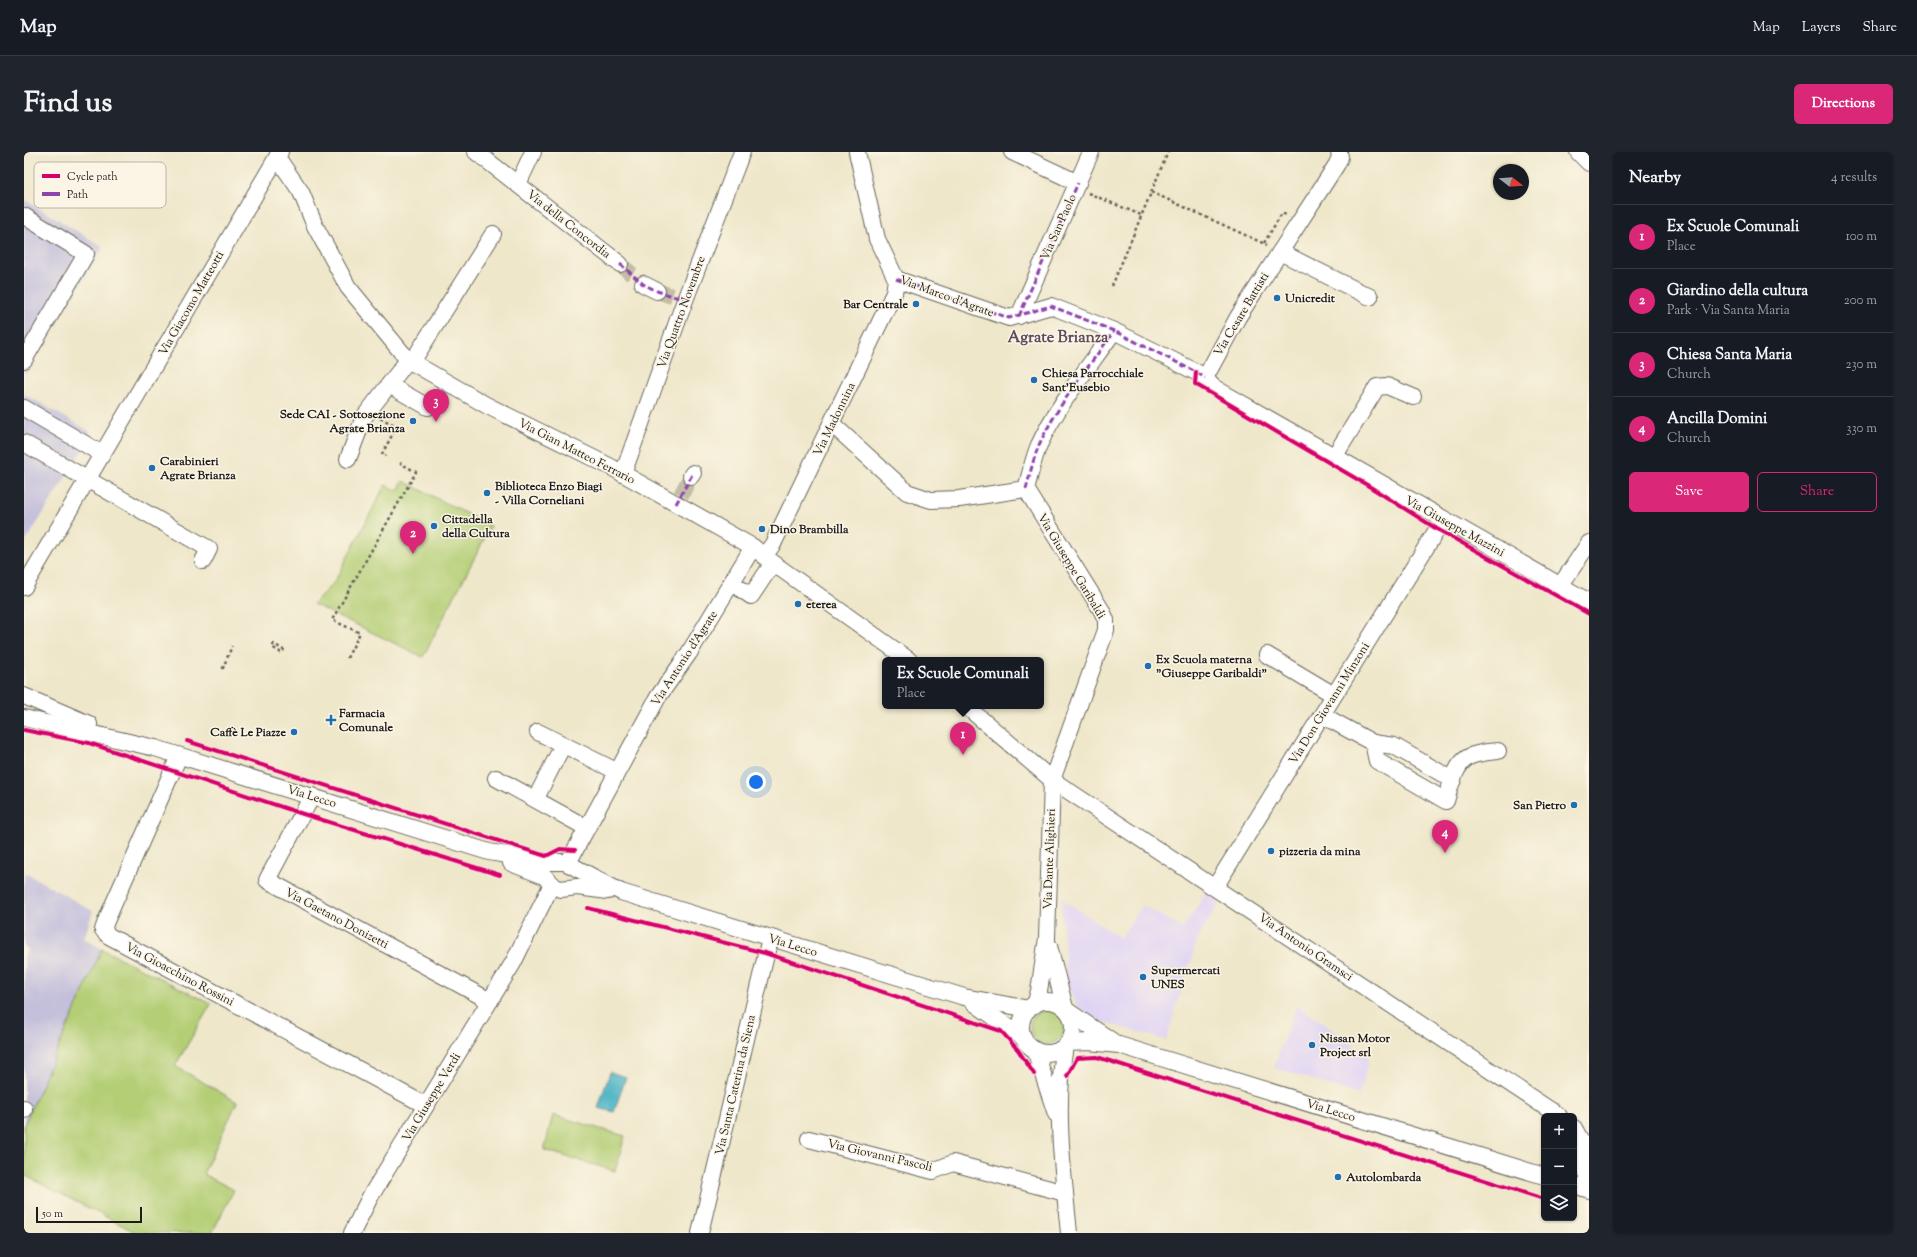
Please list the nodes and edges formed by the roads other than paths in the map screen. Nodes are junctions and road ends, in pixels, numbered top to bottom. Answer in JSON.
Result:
{"nodes":[{"id":1,"x":476,"y":152,"type":"edge"},
{"id":2,"x":533,"y":152,"type":"edge"},
{"id":3,"x":742,"y":152,"type":"edge"},
{"id":4,"x":857,"y":152,"type":"edge"},
{"id":5,"x":1012,"y":152,"type":"edge"},
{"id":6,"x":1091,"y":152,"type":"edge"},
{"id":7,"x":1339,"y":152,"type":"edge"},
{"id":8,"x":1578,"y":152,"type":"edge"},
{"id":9,"x":279,"y":154,"type":"edge"},
{"id":10,"x":1589,"y":163,"type":"edge"},
{"id":11,"x":518,"y":184,"type":"junction"},
{"id":12,"x":1077,"y":185,"type":"junction"},
{"id":13,"x":24,"y":216,"type":"edge"},
{"id":14,"x":493,"y":234,"type":"dead end"},
{"id":15,"x":1280,"y":252,"type":"junction"},
{"id":16,"x":620,"y":264,"type":"tunnel mouth"},
{"id":17,"x":896,"y":279,"type":"junction"},
{"id":18,"x":1370,"y":297,"type":"dead end"},
{"id":19,"x":1014,"y":317,"type":"junction"},
{"id":20,"x":1114,"y":331,"type":"junction"},
{"id":21,"x":24,"y":360,"type":"edge"},
{"id":22,"x":410,"y":361,"type":"junction"},
{"id":23,"x":1204,"y":378,"type":"junction"},
{"id":24,"x":389,"y":385,"type":"junction"},
{"id":25,"x":1413,"y":397,"type":"dead end"},
{"id":26,"x":428,"y":407,"type":"dead end"},
{"id":27,"x":24,"y":408,"type":"edge"},
{"id":28,"x":832,"y":424,"type":"junction"},
{"id":29,"x":24,"y":443,"type":"edge"},
{"id":30,"x":102,"y":454,"type":"junction"},
{"id":31,"x":1334,"y":457,"type":"junction"},
{"id":32,"x":348,"y":459,"type":"dead end"},
{"id":33,"x":623,"y":474,"type":"junction"},
{"id":34,"x":87,"y":480,"type":"junction"},
{"id":35,"x":1026,"y":489,"type":"junction"},
{"id":36,"x":1443,"y":520,"type":"junction"},
{"id":37,"x":1589,"y":543,"type":"edge"},
{"id":38,"x":764,"y":555,"type":"junction"},
{"id":39,"x":203,"y":561,"type":"dead end"},
{"id":40,"x":732,"y":583,"type":"junction"},
{"id":41,"x":1560,"y":586,"type":"junction"},
{"id":42,"x":24,"y":587,"type":"edge"},
{"id":43,"x":1589,"y":602,"type":"edge"},
{"id":44,"x":1267,"y":655,"type":"dead end"},
{"id":45,"x":905,"y":657,"type":"edge"},
{"id":46,"x":1334,"y":695,"type":"junction"},
{"id":47,"x":24,"y":696,"type":"edge"},
{"id":48,"x":24,"y":700,"type":"edge"},
{"id":49,"x":52,"y":709,"type":"junction"},
{"id":50,"x":969,"y":709,"type":"edge"},
{"id":51,"x":1322,"y":715,"type":"junction"},
{"id":52,"x":24,"y":718,"type":"edge"},
{"id":53,"x":538,"y":732,"type":"dead end"},
{"id":54,"x":135,"y":742,"type":"junction"},
{"id":55,"x":1373,"y":743,"type":"junction"},
{"id":56,"x":563,"y":745,"type":"junction"},
{"id":57,"x":1498,"y":751,"type":"dead end"},
{"id":58,"x":178,"y":756,"type":"junction"},
{"id":59,"x":616,"y":771,"type":"junction"},
{"id":60,"x":496,"y":778,"type":"dead end"},
{"id":61,"x":1052,"y":780,"type":"junction"},
{"id":62,"x":1453,"y":780,"type":"junction"},
{"id":63,"x":312,"y":796,"type":"junction"},
{"id":64,"x":536,"y":798,"type":"junction"},
{"id":65,"x":587,"y":828,"type":"junction"},
{"id":66,"x":489,"y":852,"type":"junction"},
{"id":67,"x":567,"y":865,"type":"junction"},
{"id":68,"x":559,"y":886,"type":"junction"},
{"id":69,"x":1215,"y":887,"type":"junction"},
{"id":70,"x":621,"y":892,"type":"junction"},
{"id":71,"x":770,"y":938,"type":"junction"},
{"id":72,"x":1047,"y":938,"type":"junction"},
{"id":73,"x":964,"y":997,"type":"junction"},
{"id":74,"x":490,"y":1001,"type":"junction"},
{"id":75,"x":1032,"y":1007,"type":"junction"},
{"id":76,"x":1067,"y":1010,"type":"junction"},
{"id":77,"x":1030,"y":1044,"type":"junction"},
{"id":78,"x":1066,"y":1044,"type":"junction"},
{"id":79,"x":1119,"y":1045,"type":"junction"},
{"id":80,"x":425,"y":1105,"type":"junction"},
{"id":81,"x":1554,"y":1113,"type":"edge"},
{"id":82,"x":1060,"y":1123,"type":"junction"},
{"id":83,"x":1577,"y":1127,"type":"edge"},
{"id":84,"x":1577,"y":1133,"type":"edge"},
{"id":85,"x":1589,"y":1134,"type":"edge"},
{"id":86,"x":809,"y":1139,"type":"dead end"},
{"id":87,"x":1541,"y":1175,"type":"edge"},
{"id":88,"x":1589,"y":1183,"type":"edge"},
{"id":89,"x":1577,"y":1186,"type":"edge"},
{"id":90,"x":1589,"y":1190,"type":"edge"},
{"id":91,"x":1065,"y":1193,"type":"junction"},
{"id":92,"x":352,"y":1233,"type":"edge"},
{"id":93,"x":700,"y":1233,"type":"edge"},
{"id":94,"x":1069,"y":1233,"type":"edge"}],
"edges":[{"from":1,"to":11,"type":"street","name":"Via della Concordia"},
{"from":2,"to":11,"type":"street","name":"Via della Concordia"},
{"from":3,"to":33,"type":"street","name":"Via Quattro Novembre"},
{"from":4,"to":17,"type":"street","name":"Via Marco d'Agrate"},
{"from":5,"to":12,"type":"street","name":"Via San Paolo"},
{"from":6,"to":12,"type":"street"},
{"from":7,"to":15,"type":"street","name":"Via Cesare Battisti"},
{"from":8,"to":10,"type":"street"},
{"from":9,"to":22,"type":"street","name":"Via Gian Matteo Ferrario"},
{"from":9,"to":30,"type":"street","name":"Via Giacomo Matteotti"},
{"from":11,"to":16,"type":"street","name":"Via della Concordia"},
{"from":12,"to":19,"type":"street","name":"Via San Paolo"},
{"from":13,"to":21,"type":"street"},
{"from":14,"to":22,"type":"street"},
{"from":15,"to":18,"type":"street"},
{"from":15,"to":23,"type":"street","name":"Via Cesare Battisti"},
{"from":17,"to":19,"type":"street","name":"Via Marco d'Agrate"},
{"from":17,"to":28,"type":"street","name":"Via Madonnina"},
{"from":19,"to":20,"type":"street","name":"Via Giuseppe Mazzini"},
{"from":20,"to":23,"type":"street","name":"Via Giuseppe Mazzini"},
{"from":20,"to":35,"type":"street"},
{"from":22,"to":24,"type":"street"},
{"from":22,"to":33,"type":"street","name":"Via Gian Matteo Ferrario"},
{"from":23,"to":31,"type":"street","name":"Via Giuseppe Mazzini"},
{"from":24,"to":26,"type":"street"},
{"from":24,"to":32,"type":"street"},
{"from":25,"to":31,"type":"street"},
{"from":27,"to":30,"type":"street"},
{"from":28,"to":35,"type":"street"},
{"from":28,"to":38,"type":"street","name":"Via Madonnina"},
{"from":29,"to":34,"type":"street"},
{"from":30,"to":34,"type":"street","name":"Via Giacomo Matteotti"},
{"from":31,"to":36,"type":"street","name":"Via Giuseppe Mazzini"},
{"from":33,"to":38,"type":"street","name":"Via Gian Matteo Ferrario"},
{"from":34,"to":39,"type":"street"},
{"from":34,"to":42,"type":"street","name":"Via Giacomo Matteotti"},
{"from":35,"to":61,"type":"street","name":"Via Giuseppe Garibaldi"},
{"from":36,"to":41,"type":"street","name":"Via Giuseppe Mazzini"},
{"from":36,"to":46,"type":"street","name":"Via Don Giovanni Minzoni"},
{"from":37,"to":41,"type":"street"},
{"from":38,"to":40,"type":"street","name":"Via Antonio d'Agrate"},
{"from":38,"to":40,"type":"street"},
{"from":38,"to":45,"type":"street","name":"Via Gian Matteo Ferrario"},
{"from":40,"to":59,"type":"street","name":"Via Antonio d'Agrate"},
{"from":41,"to":43,"type":"street","name":"Via Giuseppe Mazzini"},
{"from":44,"to":46,"type":"street"},
{"from":46,"to":51,"type":"street","name":"Via Don Giovanni Minzoni"},
{"from":47,"to":49,"type":"street","name":"Via Lecco"},
{"from":48,"to":49,"type":"street","name":"Via Lecco"},
{"from":49,"to":54,"type":"street","name":"Via Lecco"},
{"from":50,"to":61,"type":"street"},
{"from":51,"to":55,"type":"street"},
{"from":51,"to":69,"type":"street","name":"Via Don Giovanni Minzoni"},
{"from":52,"to":54,"type":"street","name":"Via Lecco"},
{"from":53,"to":56,"type":"street"},
{"from":54,"to":58,"type":"street","name":"Via Lecco"},
{"from":55,"to":62,"type":"street"},
{"from":55,"to":62,"type":"street"},
{"from":56,"to":59,"type":"street"},
{"from":56,"to":64,"type":"street"},
{"from":57,"to":62,"type":"street"},
{"from":58,"to":63,"type":"street","name":"Via Lecco"},
{"from":58,"to":80,"type":"street","name":"Via Gioacchino Rossini"},
{"from":59,"to":65,"type":"street","name":"Via Antonio d'Agrate"},
{"from":60,"to":64,"type":"street"},
{"from":61,"to":69,"type":"street","name":"Via Antonio Gramsci"},
{"from":61,"to":72,"type":"street","name":"Via Dante Alighieri"},
{"from":63,"to":66,"type":"street","name":"Via Lecco"},
{"from":63,"to":74,"type":"street","name":"Via Gaetano Donizetti"},
{"from":64,"to":65,"type":"street"},
{"from":65,"to":67,"type":"street","name":"Via Antonio d'Agrate"},
{"from":66,"to":67,"type":"street","name":"Via Lecco"},
{"from":66,"to":68,"type":"street","name":"Via Lecco"},
{"from":67,"to":68,"type":"street"},
{"from":67,"to":68,"type":"street"},
{"from":67,"to":70,"type":"street","name":"Via Lecco"},
{"from":68,"to":70,"type":"street","name":"Via Lecco"},
{"from":68,"to":74,"type":"street","name":"Via Giuseppe Verdi"},
{"from":69,"to":81,"type":"street","name":"Via Antonio Gramsci"},
{"from":70,"to":71,"type":"street","name":"Via Lecco"},
{"from":71,"to":73,"type":"street","name":"Via Lecco"},
{"from":71,"to":93,"type":"street","name":"Via Santa Caterina da Siena"},
{"from":72,"to":75,"type":"street","name":"Via Dante Alighieri"},
{"from":72,"to":76,"type":"street","name":"Via Dante Alighieri"},
{"from":73,"to":75,"type":"street","name":"Via Lecco"},
{"from":73,"to":77,"type":"street","name":"Via Lecco"},
{"from":74,"to":80,"type":"street","name":"Via Giuseppe Verdi"},
{"from":75,"to":76,"type":"street"},
{"from":75,"to":77,"type":"street"},
{"from":76,"to":78,"type":"street"},
{"from":76,"to":79,"type":"street","name":"Via Lecco"},
{"from":77,"to":78,"type":"street"},
{"from":77,"to":82,"type":"street"},
{"from":78,"to":79,"type":"street","name":"Via Lecco"},
{"from":78,"to":82,"type":"street"},
{"from":79,"to":87,"type":"street","name":"Via Lecco"},
{"from":80,"to":92,"type":"street","name":"Via Giuseppe Verdi"},
{"from":82,"to":91,"type":"street"},
{"from":83,"to":85,"type":"street"},
{"from":84,"to":88,"type":"street"},
{"from":86,"to":91,"type":"street","name":"Via Giovanni Pascoli"},
{"from":89,"to":90,"type":"street"},
{"from":91,"to":94,"type":"street"}]}
